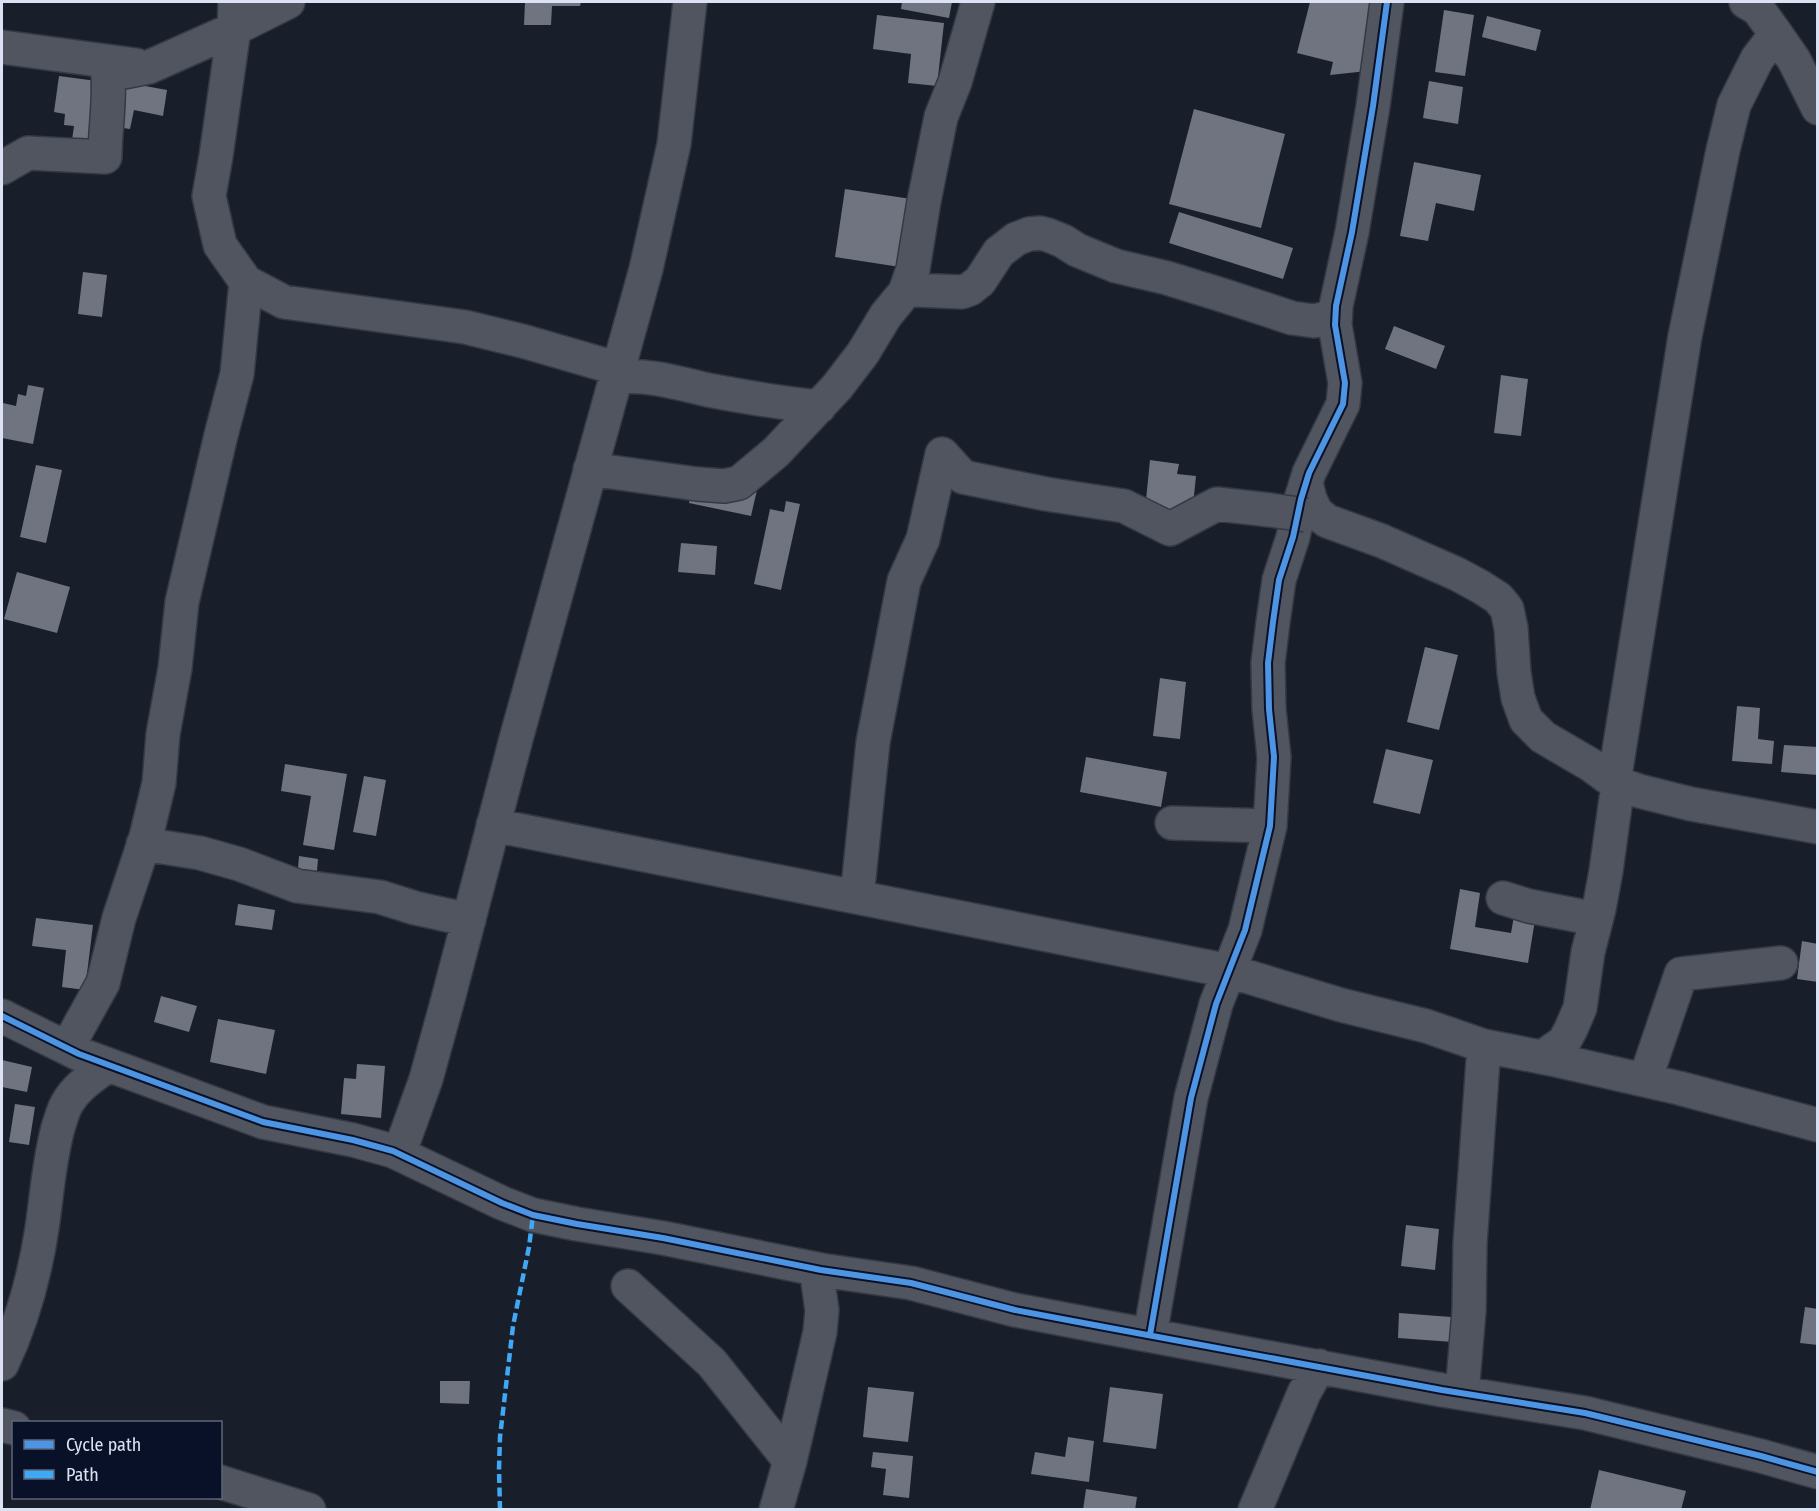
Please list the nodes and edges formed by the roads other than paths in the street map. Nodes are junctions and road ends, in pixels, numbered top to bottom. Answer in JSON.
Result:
{"nodes":[{"id":1,"x":288,"y":2,"type":"edge"},
{"id":2,"x":690,"y":2,"type":"edge"},
{"id":3,"x":978,"y":2,"type":"edge"},
{"id":4,"x":1387,"y":2,"type":"edge"},
{"id":5,"x":1746,"y":2,"type":"edge"},
{"id":6,"x":234,"y":15,"type":"edge"},
{"id":7,"x":1776,"y":34,"type":"junction"},
{"id":8,"x":2,"y":46,"type":"edge"},
{"id":9,"x":149,"y":67,"type":"junction"},
{"id":10,"x":1818,"y":108,"type":"edge"},
{"id":11,"x":2,"y":168,"type":"edge"},
{"id":12,"x":246,"y":282,"type":"junction"},
{"id":13,"x":905,"y":292,"type":"junction"},
{"id":14,"x":1337,"y":329,"type":"junction"},
{"id":15,"x":618,"y":373,"type":"junction"},
{"id":16,"x":819,"y":407,"type":"junction"},
{"id":17,"x":590,"y":469,"type":"junction"},
{"id":18,"x":1306,"y":499,"type":"junction"},
{"id":19,"x":1616,"y":783,"type":"junction"},
{"id":20,"x":1172,"y":823,"type":"dead end"},
{"id":21,"x":493,"y":825,"type":"junction"},
{"id":22,"x":1270,"y":826,"type":"junction"},
{"id":23,"x":1818,"y":827,"type":"edge"},
{"id":24,"x":143,"y":844,"type":"junction"},
{"id":25,"x":857,"y":897,"type":"junction"},
{"id":26,"x":1503,"y":898,"type":"dead end"},
{"id":27,"x":1596,"y":919,"type":"junction"},
{"id":28,"x":469,"y":920,"type":"junction"},
{"id":29,"x":1781,"y":963,"type":"dead end"},
{"id":30,"x":1229,"y":971,"type":"junction"},
{"id":31,"x":2,"y":1016,"type":"edge"},
{"id":32,"x":1485,"y":1046,"type":"junction"},
{"id":33,"x":67,"y":1048,"type":"junction"},
{"id":34,"x":1542,"y":1057,"type":"junction"},
{"id":35,"x":108,"y":1065,"type":"junction"},
{"id":36,"x":1646,"y":1080,"type":"junction"},
{"id":37,"x":1818,"y":1125,"type":"edge"},
{"id":38,"x":399,"y":1154,"type":"junction"},
{"id":39,"x":816,"y":1269,"type":"junction"},
{"id":40,"x":628,"y":1286,"type":"dead end"},
{"id":41,"x":11,"y":1315,"type":"edge"},
{"id":42,"x":1150,"y":1335,"type":"junction"},
{"id":43,"x":2,"y":1364,"type":"edge"},
{"id":44,"x":1319,"y":1366,"type":"junction"},
{"id":45,"x":1462,"y":1393,"type":"junction"},
{"id":46,"x":790,"y":1461,"type":"junction"},
{"id":47,"x":1818,"y":1472,"type":"edge"},
{"id":48,"x":222,"y":1483,"type":"edge"},
{"id":49,"x":309,"y":1509,"type":"edge"},
{"id":50,"x":777,"y":1509,"type":"edge"},
{"id":51,"x":1255,"y":1509,"type":"edge"}],
"edges":[{"from":1,"to":6,"type":"street"},
{"from":2,"to":15,"type":"street"},
{"from":3,"to":13,"type":"street"},
{"from":4,"to":14,"type":"street"},
{"from":5,"to":7,"type":"street"},
{"from":6,"to":9,"type":"street"},
{"from":6,"to":12,"type":"street"},
{"from":7,"to":10,"type":"street"},
{"from":7,"to":19,"type":"street"},
{"from":8,"to":9,"type":"street"},
{"from":9,"to":11,"type":"street"},
{"from":12,"to":15,"type":"street"},
{"from":12,"to":24,"type":"street"},
{"from":13,"to":14,"type":"street"},
{"from":13,"to":16,"type":"street"},
{"from":14,"to":18,"type":"street"},
{"from":15,"to":16,"type":"street"},
{"from":15,"to":17,"type":"street"},
{"from":16,"to":17,"type":"street"},
{"from":17,"to":21,"type":"street"},
{"from":18,"to":19,"type":"street"},
{"from":18,"to":22,"type":"street"},
{"from":18,"to":25,"type":"street","bridge":true},
{"from":19,"to":23,"type":"street"},
{"from":19,"to":27,"type":"street"},
{"from":20,"to":22,"type":"street"},
{"from":21,"to":25,"type":"street"},
{"from":21,"to":28,"type":"street"},
{"from":22,"to":30,"type":"street"},
{"from":24,"to":28,"type":"street"},
{"from":24,"to":33,"type":"street"},
{"from":25,"to":30,"type":"street"},
{"from":26,"to":27,"type":"street"},
{"from":27,"to":34,"type":"street"},
{"from":28,"to":38,"type":"street"},
{"from":29,"to":36,"type":"street"},
{"from":30,"to":32,"type":"street"},
{"from":30,"to":42,"type":"street"},
{"from":31,"to":33,"type":"street"},
{"from":32,"to":34,"type":"street"},
{"from":32,"to":45,"type":"street"},
{"from":33,"to":35,"type":"street"},
{"from":34,"to":36,"type":"street"},
{"from":35,"to":38,"type":"street"},
{"from":35,"to":41,"type":"street"},
{"from":36,"to":37,"type":"street"},
{"from":38,"to":39,"type":"street"},
{"from":39,"to":42,"type":"street"},
{"from":39,"to":46,"type":"street"},
{"from":40,"to":46,"type":"street"},
{"from":41,"to":43,"type":"street"},
{"from":42,"to":44,"type":"street"},
{"from":44,"to":45,"type":"street"},
{"from":44,"to":51,"type":"street"},
{"from":45,"to":47,"type":"street"},
{"from":46,"to":50,"type":"street"},
{"from":48,"to":49,"type":"street"}]}
